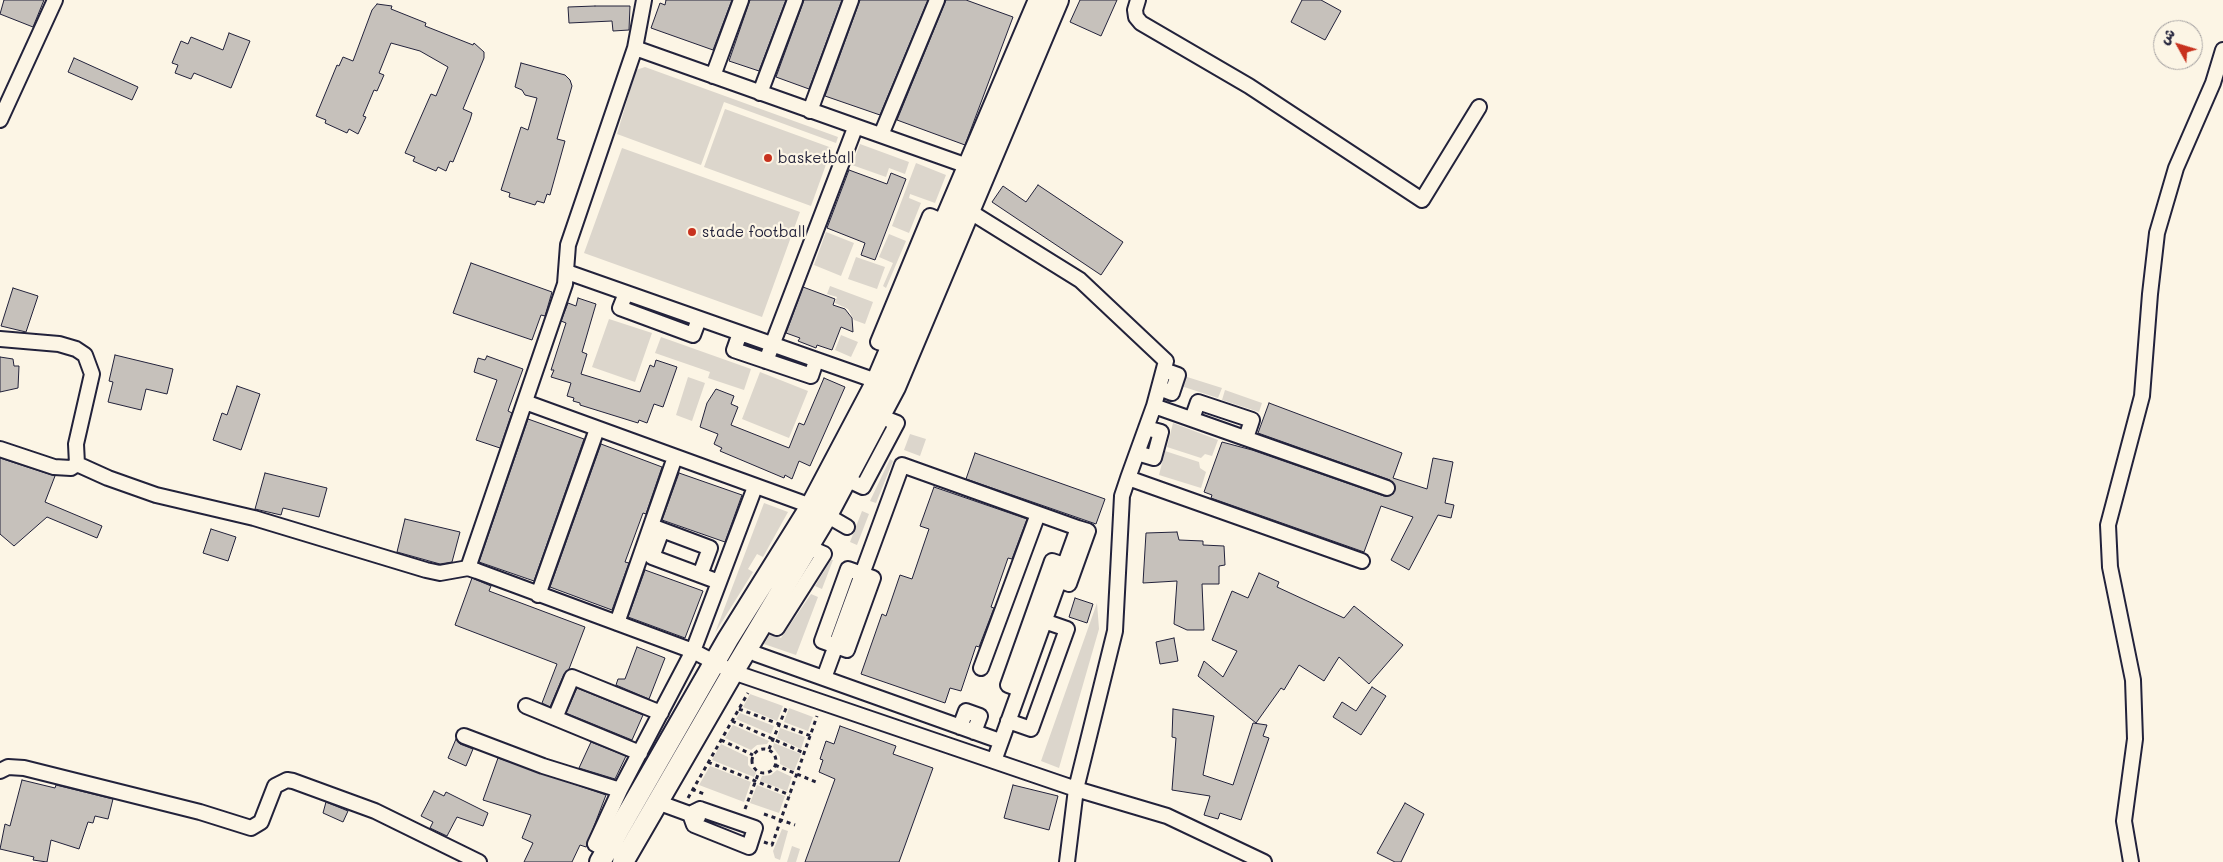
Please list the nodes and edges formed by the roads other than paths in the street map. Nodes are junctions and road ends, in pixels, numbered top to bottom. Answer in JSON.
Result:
{"nodes":[{"id":1,"x":55,"y":0,"type":"edge"},
{"id":2,"x":644,"y":0,"type":"edge"},
{"id":3,"x":740,"y":0,"type":"edge"},
{"id":4,"x":795,"y":0,"type":"edge"},
{"id":5,"x":851,"y":0,"type":"edge"},
{"id":6,"x":937,"y":0,"type":"edge"},
{"id":7,"x":1138,"y":0,"type":"edge"},
{"id":8,"x":1042,"y":3,"type":"edge"},
{"id":9,"x":635,"y":48,"type":"junction"},
{"id":10,"x":2223,"y":50,"type":"edge"},
{"id":11,"x":713,"y":76,"type":"junction"},
{"id":12,"x":760,"y":92,"type":"junction"},
{"id":13,"x":1479,"y":107,"type":"dead end"},
{"id":14,"x":810,"y":111,"type":"junction"},
{"id":15,"x":0,"y":120,"type":"edge"},
{"id":16,"x":855,"y":128,"type":"junction"},
{"id":17,"x":881,"y":135,"type":"junction"},
{"id":18,"x":977,"y":169,"type":"junction"},
{"id":19,"x":970,"y":211,"type":"junction"},
{"id":20,"x":567,"y":272,"type":"junction"},
{"id":21,"x":740,"y":334,"type":"junction"},
{"id":22,"x":0,"y":339,"type":"edge"},
{"id":23,"x":772,"y":345,"type":"junction"},
{"id":24,"x":766,"y":361,"type":"junction"},
{"id":25,"x":816,"y":361,"type":"junction"},
{"id":26,"x":886,"y":385,"type":"junction"},
{"id":27,"x":525,"y":402,"type":"junction"},
{"id":28,"x":1154,"y":406,"type":"junction"},
{"id":29,"x":1192,"y":419,"type":"junction"},
{"id":30,"x":598,"y":429,"type":"junction"},
{"id":31,"x":1246,"y":438,"type":"junction"},
{"id":32,"x":0,"y":449,"type":"edge"},
{"id":33,"x":675,"y":457,"type":"junction"},
{"id":34,"x":77,"y":464,"type":"junction"},
{"id":35,"x":1128,"y":478,"type":"junction"},
{"id":36,"x":755,"y":487,"type":"junction"},
{"id":37,"x":1387,"y":488,"type":"dead end"},
{"id":38,"x":819,"y":511,"type":"junction"},
{"id":39,"x":1038,"y":514,"type":"junction"},
{"id":40,"x":846,"y":527,"type":"dead end"},
{"id":41,"x":656,"y":528,"type":"junction"},
{"id":42,"x":1078,"y":528,"type":"junction"},
{"id":43,"x":1362,"y":561,"type":"dead end"},
{"id":44,"x":1064,"y":565,"type":"junction"},
{"id":45,"x":468,"y":568,"type":"junction"},
{"id":46,"x":862,"y":574,"type":"junction"},
{"id":47,"x":700,"y":575,"type":"junction"},
{"id":48,"x":1059,"y":580,"type":"junction"},
{"id":49,"x":719,"y":582,"type":"junction"},
{"id":50,"x":538,"y":595,"type":"junction"},
{"id":51,"x":1044,"y":621,"type":"junction"},
{"id":52,"x":617,"y":623,"type":"junction"},
{"id":53,"x":836,"y":646,"type":"junction"},
{"id":54,"x":694,"y":651,"type":"junction"},
{"id":55,"x":756,"y":654,"type":"dead end"},
{"id":56,"x":714,"y":663,"type":"junction"},
{"id":57,"x":981,"y":668,"type":"dead end"},
{"id":58,"x":733,"y":672,"type":"junction"},
{"id":59,"x":824,"y":678,"type":"junction"},
{"id":60,"x":1020,"y":689,"type":"junction"},
{"id":61,"x":526,"y":706,"type":"dead end"},
{"id":62,"x":661,"y":713,"type":"junction"},
{"id":63,"x":555,"y":718,"type":"junction"},
{"id":64,"x":1008,"y":721,"type":"junction"},
{"id":65,"x":464,"y":736,"type":"dead end"},
{"id":66,"x":1000,"y":741,"type":"junction"},
{"id":67,"x":640,"y":753,"type":"junction"},
{"id":68,"x":994,"y":761,"type":"junction"},
{"id":69,"x":0,"y":771,"type":"edge"},
{"id":70,"x":1076,"y":789,"type":"junction"},
{"id":71,"x":620,"y":790,"type":"junction"},
{"id":72,"x":657,"y":802,"type":"junction"},
{"id":73,"x":685,"y":812,"type":"junction"},
{"id":74,"x":603,"y":856,"type":"edge"},
{"id":75,"x":479,"y":862,"type":"edge"},
{"id":76,"x":623,"y":862,"type":"edge"},
{"id":77,"x":1066,"y":862,"type":"edge"},
{"id":78,"x":1264,"y":862,"type":"edge"},
{"id":79,"x":2131,"y":862,"type":"edge"}],
"edges":[{"from":1,"to":15,"type":"street"},
{"from":2,"to":9,"type":"street"},
{"from":3,"to":11,"type":"street"},
{"from":4,"to":12,"type":"street"},
{"from":5,"to":14,"type":"street"},
{"from":6,"to":17,"type":"street"},
{"from":7,"to":13,"type":"street"},
{"from":8,"to":18,"type":"street"},
{"from":9,"to":11,"type":"street"},
{"from":9,"to":20,"type":"street"},
{"from":10,"to":79,"type":"street"},
{"from":11,"to":12,"type":"street"},
{"from":12,"to":14,"type":"street"},
{"from":14,"to":16,"type":"street"},
{"from":16,"to":17,"type":"street"},
{"from":16,"to":23,"type":"street"},
{"from":17,"to":18,"type":"street"},
{"from":18,"to":19,"type":"street"},
{"from":18,"to":26,"type":"street"},
{"from":19,"to":26,"type":"street"},
{"from":19,"to":28,"type":"street"},
{"from":20,"to":21,"type":"street"},
{"from":20,"to":27,"type":"street"},
{"from":21,"to":23,"type":"street"},
{"from":21,"to":24,"type":"street"},
{"from":22,"to":34,"type":"street"},
{"from":23,"to":24,"type":"street"},
{"from":23,"to":25,"type":"street"},
{"from":24,"to":25,"type":"street"},
{"from":25,"to":26,"type":"street"},
{"from":26,"to":38,"type":"street"},
{"from":26,"to":38,"type":"street"},
{"from":27,"to":30,"type":"street"},
{"from":27,"to":45,"type":"street"},
{"from":28,"to":29,"type":"street"},
{"from":28,"to":35,"type":"street"},
{"from":29,"to":31,"type":"street"},
{"from":29,"to":31,"type":"street"},
{"from":30,"to":33,"type":"street"},
{"from":30,"to":50,"type":"street"},
{"from":31,"to":37,"type":"street"},
{"from":32,"to":34,"type":"street"},
{"from":33,"to":36,"type":"street"},
{"from":33,"to":41,"type":"street"},
{"from":34,"to":45,"type":"street"},
{"from":35,"to":43,"type":"street"},
{"from":35,"to":70,"type":"street"},
{"from":36,"to":38,"type":"street"},
{"from":36,"to":49,"type":"street"},
{"from":38,"to":40,"type":"street"},
{"from":38,"to":56,"type":"street"},
{"from":38,"to":58,"type":"street"},
{"from":39,"to":42,"type":"street"},
{"from":39,"to":46,"type":"street"},
{"from":39,"to":57,"type":"street"},
{"from":41,"to":47,"type":"street"},
{"from":41,"to":47,"type":"street"},
{"from":41,"to":52,"type":"street"},
{"from":42,"to":44,"type":"street"},
{"from":42,"to":48,"type":"street"},
{"from":44,"to":48,"type":"street"},
{"from":44,"to":60,"type":"street"},
{"from":45,"to":50,"type":"street"},
{"from":46,"to":53,"type":"street"},
{"from":46,"to":53,"type":"street"},
{"from":47,"to":49,"type":"street"},
{"from":48,"to":51,"type":"street"},
{"from":49,"to":54,"type":"street"},
{"from":50,"to":52,"type":"street"},
{"from":51,"to":60,"type":"street"},
{"from":51,"to":64,"type":"street"},
{"from":52,"to":54,"type":"street"},
{"from":53,"to":59,"type":"street"},
{"from":54,"to":56,"type":"street"},
{"from":54,"to":62,"type":"street"},
{"from":55,"to":59,"type":"street"},
{"from":56,"to":58,"type":"street"},
{"from":56,"to":74,"type":"street"},
{"from":58,"to":68,"type":"street"},
{"from":58,"to":72,"type":"street"},
{"from":59,"to":66,"type":"street"},
{"from":60,"to":64,"type":"street"},
{"from":61,"to":63,"type":"street"},
{"from":62,"to":63,"type":"street"},
{"from":62,"to":67,"type":"street"},
{"from":63,"to":67,"type":"street"},
{"from":64,"to":66,"type":"street"},
{"from":65,"to":71,"type":"street"},
{"from":66,"to":68,"type":"street"},
{"from":67,"to":71,"type":"street"},
{"from":68,"to":70,"type":"street"},
{"from":69,"to":75,"type":"street"},
{"from":70,"to":77,"type":"street"},
{"from":70,"to":78,"type":"street"},
{"from":71,"to":74,"type":"street"},
{"from":72,"to":73,"type":"street"},
{"from":72,"to":76,"type":"street"},
{"from":73,"to":73,"type":"street"}]}
